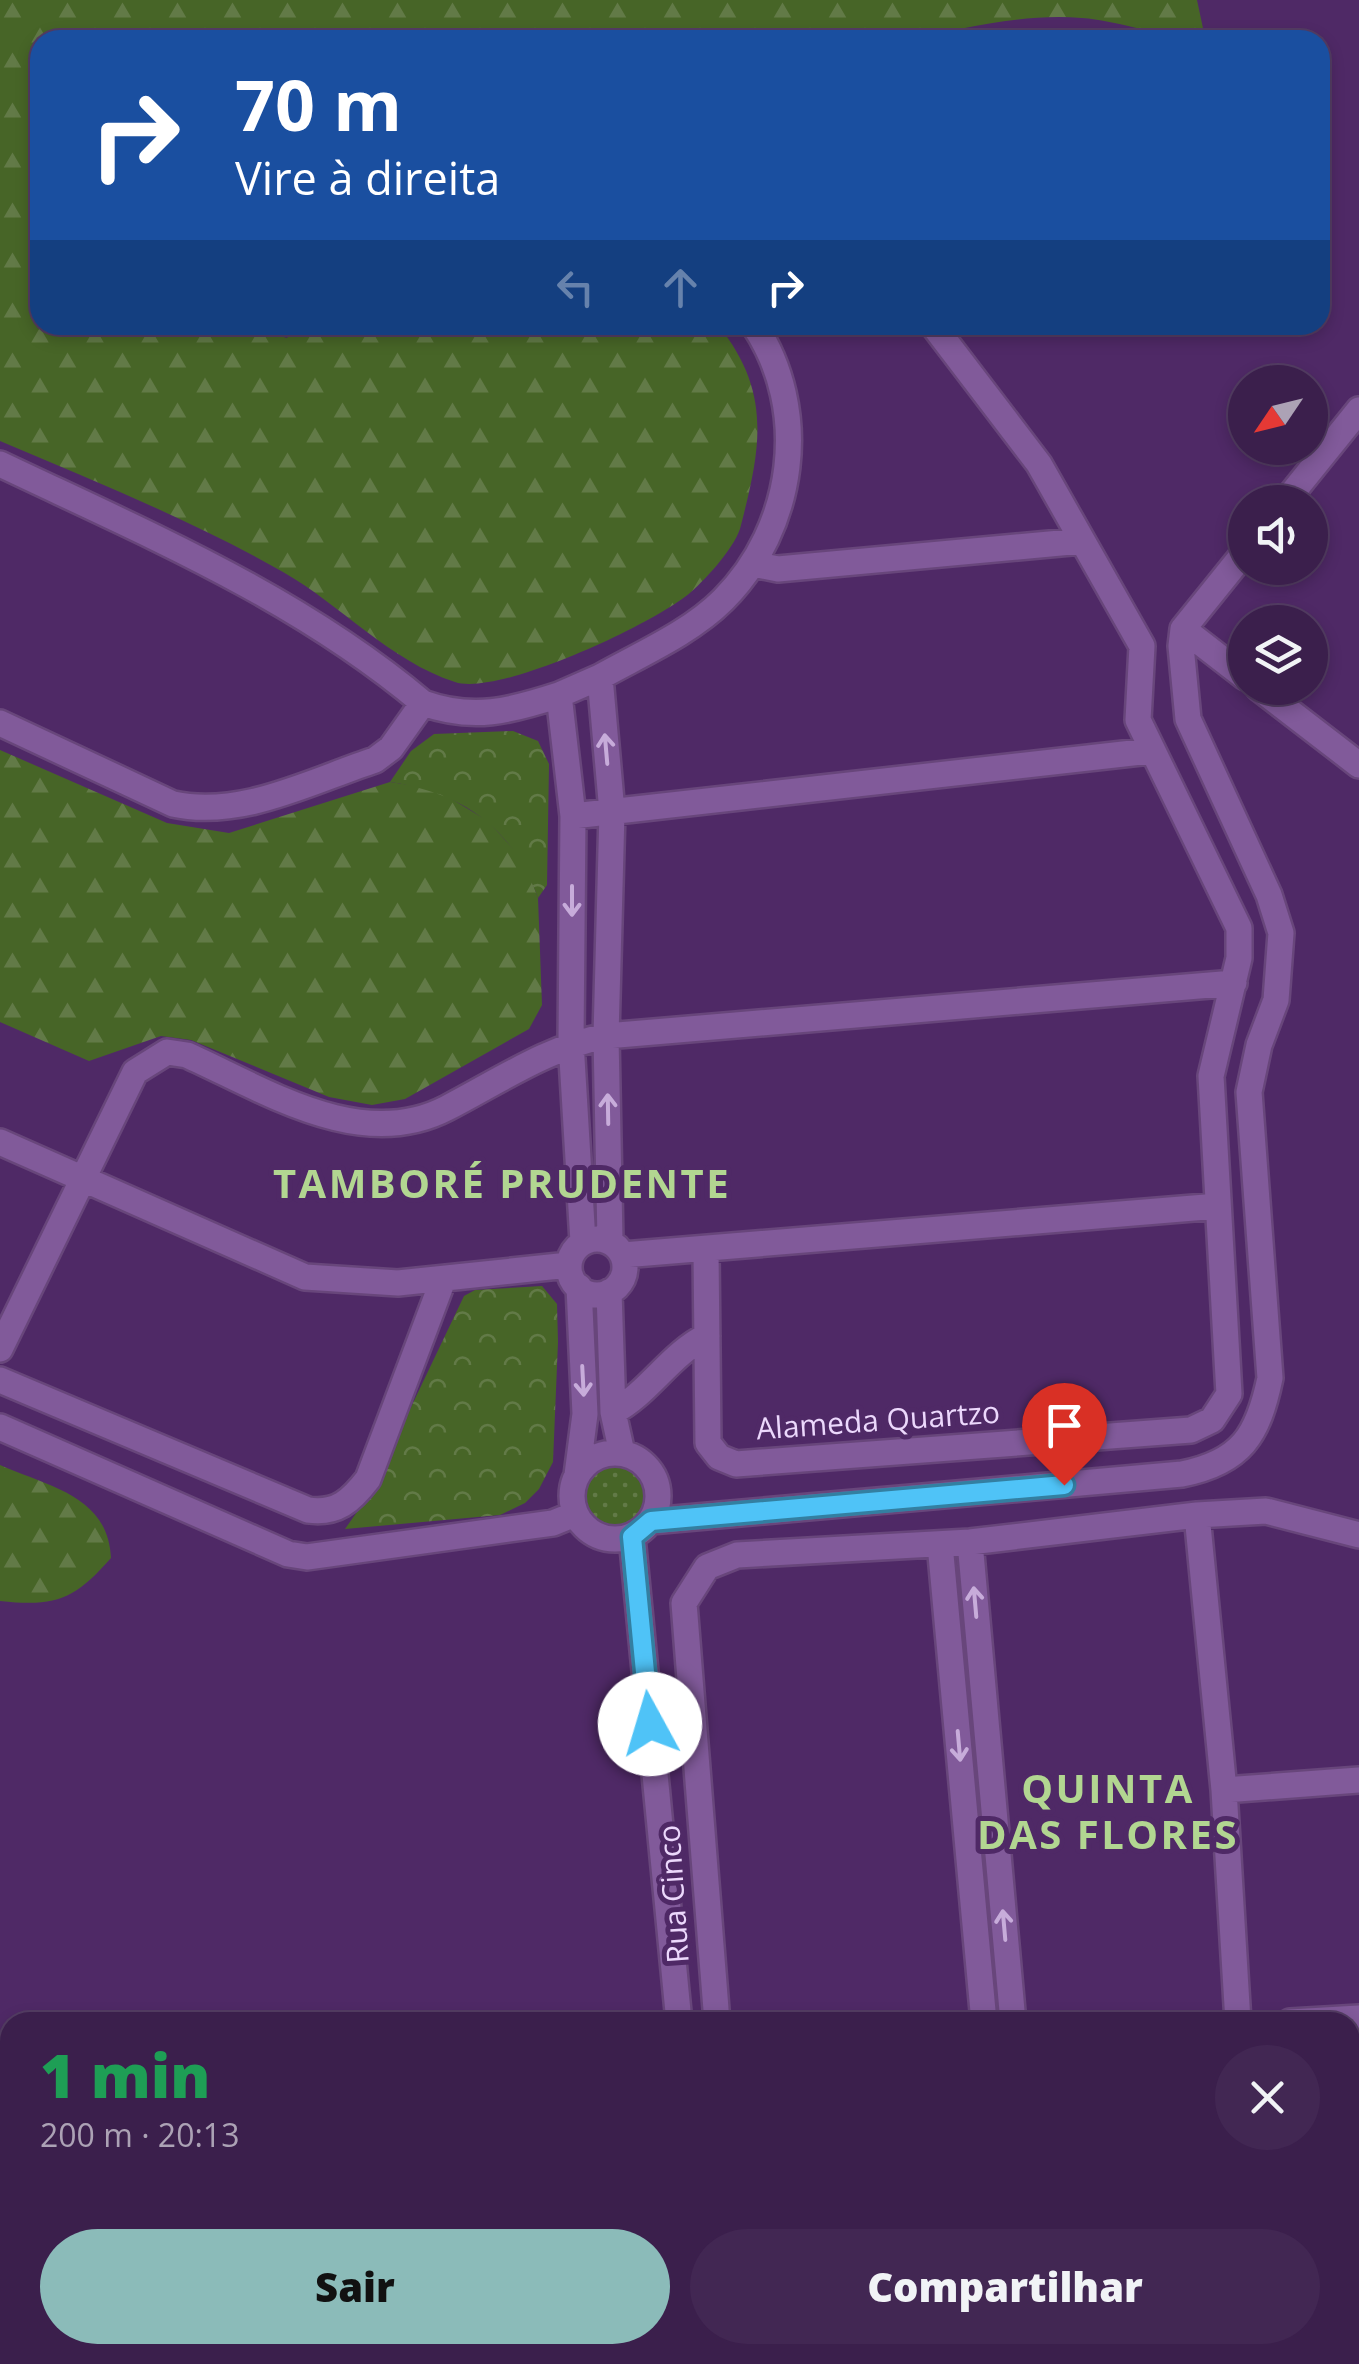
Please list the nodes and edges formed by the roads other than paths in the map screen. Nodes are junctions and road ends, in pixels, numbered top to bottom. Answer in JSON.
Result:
{"nodes":[{"id":1,"x":761,"y":335,"type":"edge"},
{"id":2,"x":941,"y":335,"type":"edge"},
{"id":3,"x":1359,"y":410,"type":"edge"},
{"id":4,"x":0,"y":464,"type":"edge"},
{"id":5,"x":1298,"y":485,"type":"edge"},
{"id":6,"x":1082,"y":541,"type":"junction"},
{"id":7,"x":753,"y":564,"type":"junction"},
{"id":8,"x":1228,"y":573,"type":"edge"},
{"id":9,"x":1183,"y":629,"type":"junction"},
{"id":10,"x":1228,"y":664,"type":"edge"},
{"id":11,"x":600,"y":677,"type":"junction"},
{"id":12,"x":559,"y":695,"type":"junction"},
{"id":13,"x":423,"y":703,"type":"junction"},
{"id":14,"x":1281,"y":705,"type":"edge"},
{"id":15,"x":0,"y":722,"type":"edge"},
{"id":16,"x":1150,"y":751,"type":"junction"},
{"id":17,"x":1359,"y":765,"type":"edge"},
{"id":18,"x":612,"y":812,"type":"junction"},
{"id":19,"x":573,"y":816,"type":"junction"},
{"id":20,"x":1234,"y":983,"type":"junction"},
{"id":21,"x":606,"y":1036,"type":"junction"},
{"id":22,"x":571,"y":1042,"type":"junction"},
{"id":23,"x":0,"y":1142,"type":"edge"},
{"id":24,"x":84,"y":1178,"type":"junction"},
{"id":25,"x":1218,"y":1206,"type":"junction"},
{"id":26,"x":583,"y":1242,"type":"junction"},
{"id":27,"x":617,"y":1248,"type":"junction"},
{"id":28,"x":706,"y":1250,"type":"junction"},
{"id":29,"x":574,"y":1276,"type":"junction"},
{"id":30,"x":443,"y":1280,"type":"junction"},
{"id":31,"x":609,"y":1292,"type":"junction"},
{"id":32,"x":707,"y":1336,"type":"junction"},
{"id":33,"x":0,"y":1349,"type":"edge"},
{"id":34,"x":0,"y":1380,"type":"edge"},
{"id":35,"x":612,"y":1412,"type":"junction"},
{"id":36,"x":0,"y":1427,"type":"edge"},
{"id":37,"x":622,"y":1454,"type":"junction"},
{"id":38,"x":577,"y":1475,"type":"junction"},
{"id":39,"x":575,"y":1514,"type":"junction"},
{"id":40,"x":1198,"y":1515,"type":"junction"},
{"id":41,"x":641,"y":1529,"type":"junction"},
{"id":42,"x":1359,"y":1535,"type":"edge"},
{"id":43,"x":970,"y":1542,"type":"junction"},
{"id":44,"x":940,"y":1544,"type":"junction"},
{"id":45,"x":1359,"y":1780,"type":"edge"},
{"id":46,"x":1224,"y":1790,"type":"junction"},
{"id":47,"x":678,"y":2012,"type":"edge"},
{"id":48,"x":715,"y":2012,"type":"edge"},
{"id":49,"x":983,"y":2012,"type":"edge"},
{"id":50,"x":1012,"y":2012,"type":"edge"},
{"id":51,"x":1237,"y":2012,"type":"edge"}],
"edges":[{"from":1,"to":7,"type":"street"},
{"from":2,"to":6,"type":"street"},
{"from":3,"to":5,"type":"street"},
{"from":4,"to":13,"type":"street"},
{"from":6,"to":7,"type":"street"},
{"from":6,"to":16,"type":"street"},
{"from":7,"to":11,"type":"street"},
{"from":8,"to":9,"type":"street"},
{"from":9,"to":10,"type":"street"},
{"from":9,"to":41,"type":"street"},
{"from":11,"to":12,"type":"street"},
{"from":18,"to":11,"type":"street","one_way":true},
{"from":12,"to":13,"type":"street"},
{"from":12,"to":19,"type":"street"},
{"from":13,"to":15,"type":"street"},
{"from":14,"to":17,"type":"street"},
{"from":16,"to":18,"type":"street"},
{"from":16,"to":20,"type":"street"},
{"from":18,"to":19,"type":"street"},
{"from":18,"to":21,"type":"street"},
{"from":19,"to":22,"type":"street","one_way":true},
{"from":20,"to":21,"type":"street"},
{"from":20,"to":25,"type":"street"},
{"from":21,"to":22,"type":"street"},
{"from":27,"to":21,"type":"street","one_way":true},
{"from":22,"to":24,"type":"street"},
{"from":22,"to":26,"type":"street"},
{"from":23,"to":24,"type":"street"},
{"from":24,"to":30,"type":"street"},
{"from":24,"to":33,"type":"street"},
{"from":25,"to":28,"type":"street"},
{"from":25,"to":32,"type":"street","name":"Alameda Quartzo"},
{"from":26,"to":27,"type":"street"},
{"from":26,"to":29,"type":"street"},
{"from":27,"to":28,"type":"street"},
{"from":27,"to":31,"type":"street"},
{"from":28,"to":32,"type":"street","name":"Alameda Quartzo"},
{"from":29,"to":30,"type":"street"},
{"from":29,"to":31,"type":"street"},
{"from":29,"to":38,"type":"street","one_way":true},
{"from":30,"to":34,"type":"street"},
{"from":31,"to":35,"type":"street"},
{"from":32,"to":35,"type":"street"},
{"from":35,"to":37,"type":"street"},
{"from":36,"to":39,"type":"street"},
{"from":37,"to":38,"type":"street"},
{"from":37,"to":41,"type":"street"},
{"from":38,"to":39,"type":"street"},
{"from":39,"to":41,"type":"street"},
{"from":40,"to":42,"type":"street"},
{"from":40,"to":43,"type":"street"},
{"from":40,"to":46,"type":"street"},
{"from":41,"to":47,"type":"street"},
{"from":43,"to":44,"type":"street"},
{"from":50,"to":43,"type":"street","one_way":true},
{"from":44,"to":48,"type":"street","name":"Rua Cinco"},
{"from":44,"to":49,"type":"street","one_way":true},
{"from":45,"to":46,"type":"street"},
{"from":46,"to":51,"type":"street"}]}
